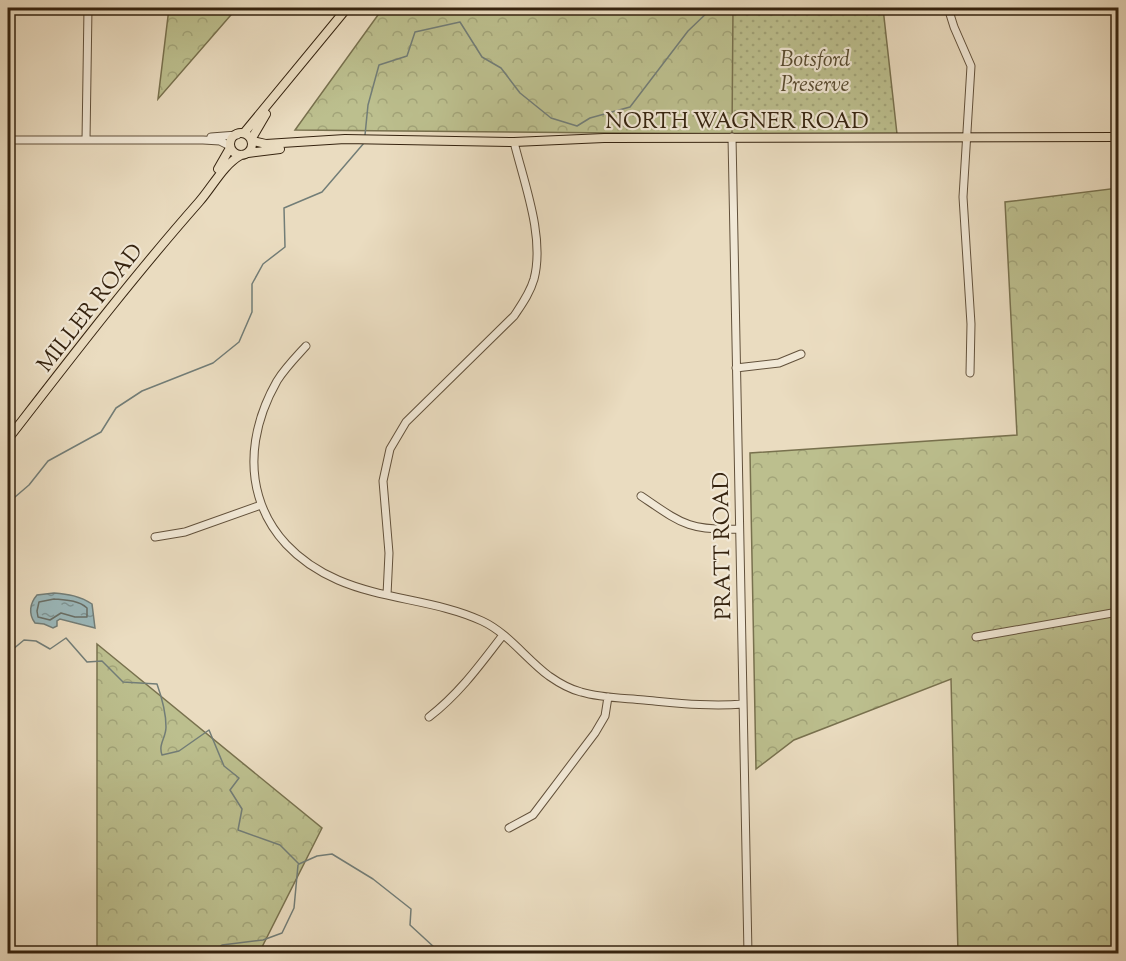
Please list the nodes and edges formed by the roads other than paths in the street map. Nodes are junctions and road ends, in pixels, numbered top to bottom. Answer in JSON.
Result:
{"nodes":[{"id":1,"x":88,"y":8,"type":"edge"},
{"id":2,"x":347,"y":8,"type":"edge"},
{"id":3,"x":949,"y":11,"type":"dead end"},
{"id":4,"x":247,"y":137,"type":"junction"},
{"id":5,"x":732,"y":137,"type":"junction"},
{"id":6,"x":1119,"y":138,"type":"edge"},
{"id":7,"x":965,"y":139,"type":"junction"},
{"id":8,"x":8,"y":140,"type":"edge"},
{"id":9,"x":86,"y":140,"type":"junction"},
{"id":10,"x":203,"y":140,"type":"junction"},
{"id":11,"x":361,"y":141,"type":"junction"},
{"id":12,"x":514,"y":142,"type":"junction"},
{"id":13,"x":230,"y":147,"type":"junction"},
{"id":14,"x":245,"y":154,"type":"junction"},
{"id":15,"x":177,"y":225,"type":"junction"},
{"id":16,"x":306,"y":346,"type":"dead end"},
{"id":17,"x":801,"y":354,"type":"dead end"},
{"id":18,"x":736,"y":368,"type":"junction"},
{"id":19,"x":970,"y":373,"type":"dead end"},
{"id":20,"x":8,"y":440,"type":"edge"},
{"id":21,"x":641,"y":496,"type":"dead end"},
{"id":22,"x":261,"y":506,"type":"junction"},
{"id":23,"x":738,"y":529,"type":"junction"},
{"id":24,"x":155,"y":537,"type":"dead end"},
{"id":25,"x":387,"y":594,"type":"junction"},
{"id":26,"x":1119,"y":612,"type":"edge"},
{"id":27,"x":502,"y":635,"type":"junction"},
{"id":28,"x":976,"y":638,"type":"dead end"},
{"id":29,"x":608,"y":697,"type":"junction"},
{"id":30,"x":743,"y":704,"type":"junction"},
{"id":31,"x":429,"y":717,"type":"dead end"},
{"id":32,"x":509,"y":828,"type":"dead end"},
{"id":33,"x":748,"y":954,"type":"edge"}],
"edges":[{"from":1,"to":9,"type":"street"},
{"from":2,"to":4,"type":"main road"},
{"from":3,"to":7,"type":"street"},
{"from":4,"to":10,"type":"street","name":"NORTH WAGNER ROAD"},
{"from":4,"to":11,"type":"main road","name":"NORTH WAGNER ROAD"},
{"from":4,"to":13,"type":"main road"},
{"from":4,"to":14,"type":"main road"},
{"from":5,"to":7,"type":"main road","name":"NORTH WAGNER ROAD"},
{"from":5,"to":12,"type":"main road","name":"NORTH WAGNER ROAD"},
{"from":5,"to":18,"type":"street","name":"PRATT ROAD"},
{"from":6,"to":7,"type":"main road","name":"NORTH WAGNER ROAD"},
{"from":7,"to":19,"type":"street"},
{"from":8,"to":9,"type":"street","name":"NORTH WAGNER ROAD"},
{"from":9,"to":10,"type":"street","name":"NORTH WAGNER ROAD"},
{"from":10,"to":13,"type":"street","name":"NORTH WAGNER ROAD"},
{"from":11,"to":12,"type":"main road","name":"NORTH WAGNER ROAD"},
{"from":11,"to":14,"type":"main road","name":"NORTH WAGNER ROAD"},
{"from":12,"to":25,"type":"street"},
{"from":13,"to":14,"type":"main road"},
{"from":13,"to":15,"type":"main road","name":"MILLER ROAD"},
{"from":14,"to":15,"type":"main road","name":"MILLER ROAD"},
{"from":15,"to":20,"type":"main road","name":"MILLER ROAD"},
{"from":16,"to":22,"type":"street"},
{"from":17,"to":18,"type":"street"},
{"from":18,"to":23,"type":"street","name":"PRATT ROAD"},
{"from":21,"to":23,"type":"street"},
{"from":22,"to":24,"type":"street"},
{"from":22,"to":25,"type":"street"},
{"from":23,"to":30,"type":"street","name":"PRATT ROAD"},
{"from":25,"to":27,"type":"street"},
{"from":26,"to":28,"type":"street"},
{"from":27,"to":29,"type":"street"},
{"from":27,"to":31,"type":"street"},
{"from":29,"to":30,"type":"street"},
{"from":29,"to":32,"type":"street"},
{"from":30,"to":33,"type":"street","name":"PRATT ROAD"}]}
